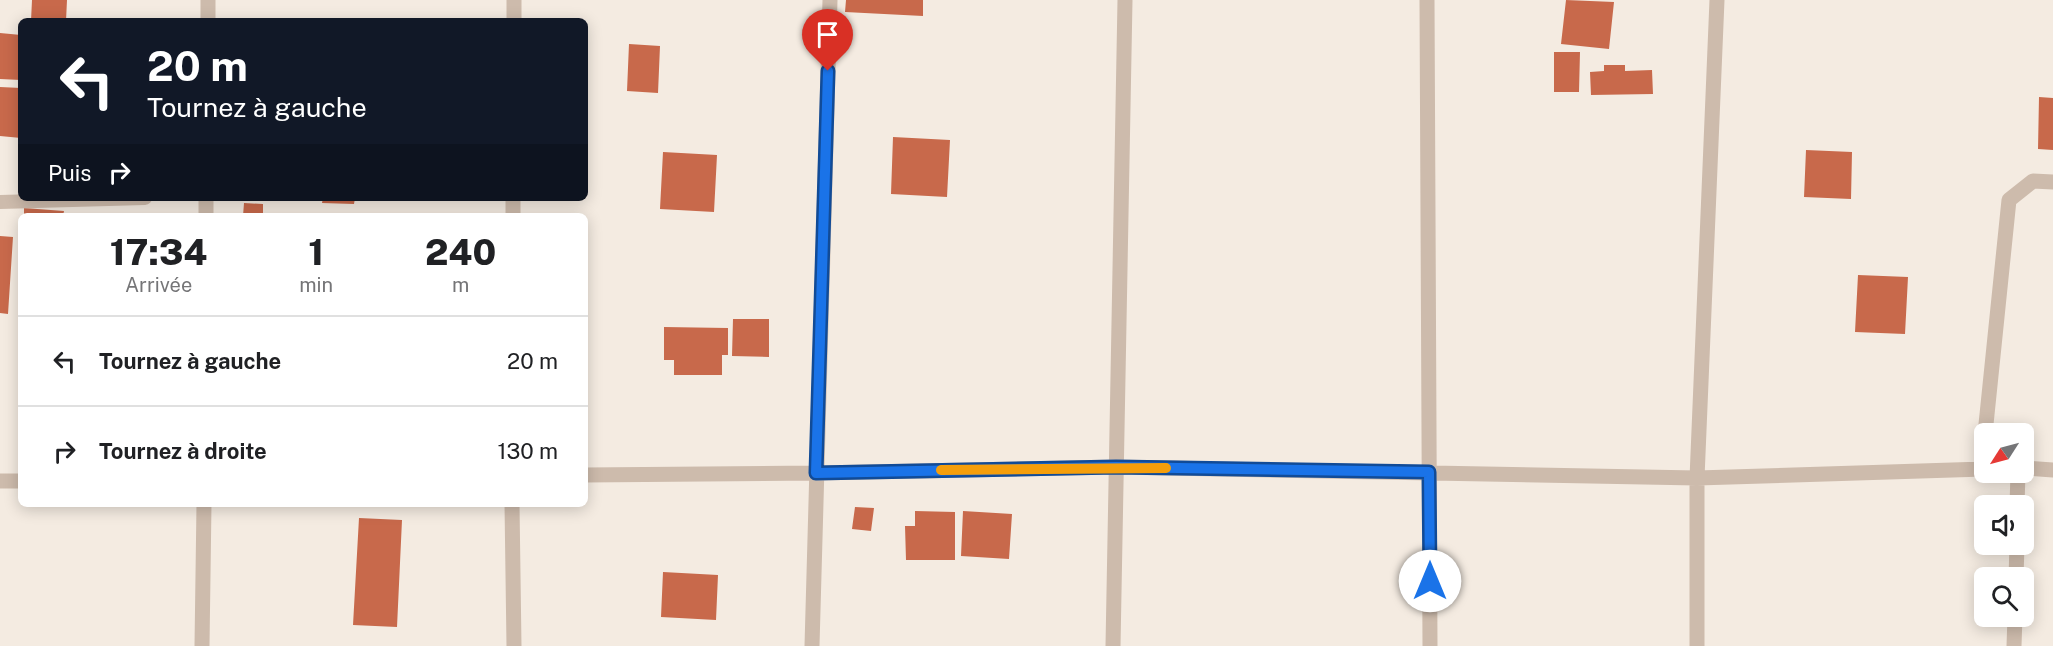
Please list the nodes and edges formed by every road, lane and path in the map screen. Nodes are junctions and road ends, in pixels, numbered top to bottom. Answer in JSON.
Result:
{"nodes":[{"id":1,"x":208,"y":0,"type":"edge"},
{"id":2,"x":514,"y":0,"type":"edge"},
{"id":3,"x":830,"y":0,"type":"edge"},
{"id":4,"x":1125,"y":0,"type":"edge"},
{"id":5,"x":1427,"y":0,"type":"edge"},
{"id":6,"x":1717,"y":0,"type":"edge"},
{"id":7,"x":208,"y":18,"type":"edge"},
{"id":8,"x":514,"y":18,"type":"edge"},
{"id":9,"x":2053,"y":182,"type":"edge"},
{"id":10,"x":36,"y":201,"type":"edge"},
{"id":11,"x":0,"y":202,"type":"edge"},
{"id":12,"x":1985,"y":423,"type":"edge"},
{"id":13,"x":1116,"y":467,"type":"junction"},
{"id":14,"x":1974,"y":469,"type":"edge"},
{"id":15,"x":2034,"y":469,"type":"edge"},
{"id":16,"x":2053,"y":470,"type":"edge"},
{"id":17,"x":1429,"y":472,"type":"junction"},
{"id":18,"x":816,"y":473,"type":"junction"},
{"id":19,"x":588,"y":475,"type":"edge"},
{"id":20,"x":1696,"y":478,"type":"junction"},
{"id":21,"x":0,"y":481,"type":"edge"},
{"id":22,"x":18,"y":481,"type":"edge"},
{"id":23,"x":204,"y":507,"type":"edge"},
{"id":24,"x":512,"y":507,"type":"edge"},
{"id":25,"x":2015,"y":627,"type":"edge"},
{"id":26,"x":202,"y":646,"type":"edge"},
{"id":27,"x":514,"y":646,"type":"edge"},
{"id":28,"x":812,"y":646,"type":"edge"},
{"id":29,"x":1113,"y":646,"type":"edge"},
{"id":30,"x":1430,"y":646,"type":"edge"},
{"id":31,"x":1697,"y":646,"type":"edge"},
{"id":32,"x":2014,"y":646,"type":"edge"}],
"edges":[{"from":1,"to":7,"type":"street"},
{"from":2,"to":8,"type":"street"},
{"from":3,"to":18,"type":"street"},
{"from":4,"to":13,"type":"street"},
{"from":5,"to":17,"type":"street"},
{"from":6,"to":20,"type":"street"},
{"from":9,"to":12,"type":"street"},
{"from":10,"to":11,"type":"lane"},
{"from":13,"to":17,"type":"street"},
{"from":13,"to":18,"type":"street"},
{"from":13,"to":29,"type":"street"},
{"from":14,"to":20,"type":"street"},
{"from":15,"to":16,"type":"street"},
{"from":17,"to":20,"type":"street"},
{"from":17,"to":30,"type":"street"},
{"from":18,"to":19,"type":"street"},
{"from":18,"to":28,"type":"street"},
{"from":20,"to":31,"type":"street"},
{"from":21,"to":22,"type":"street"},
{"from":23,"to":26,"type":"street"},
{"from":24,"to":27,"type":"street"},
{"from":25,"to":32,"type":"street"}]}
